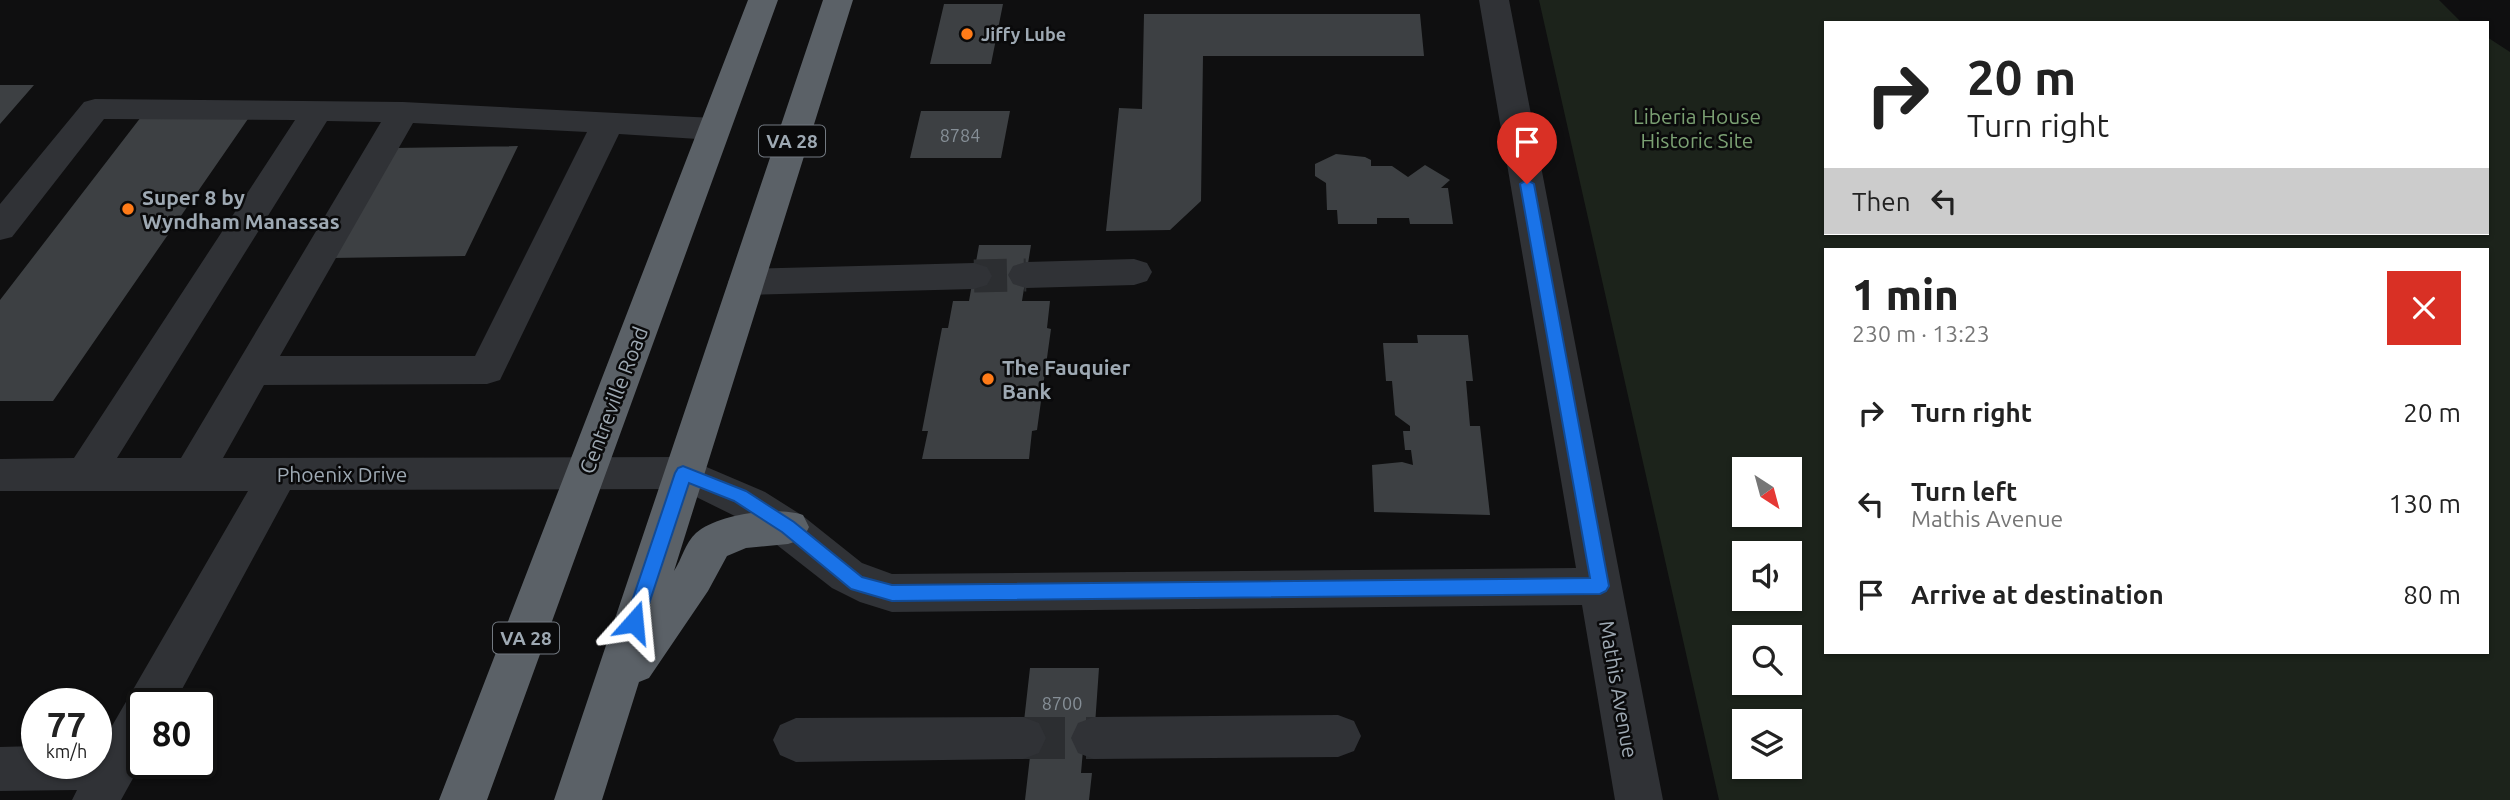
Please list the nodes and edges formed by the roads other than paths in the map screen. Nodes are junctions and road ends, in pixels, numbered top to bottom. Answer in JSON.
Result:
{"nodes":[{"id":1,"x":762,"y":0,"type":"edge"},
{"id":2,"x":838,"y":0,"type":"edge"},
{"id":3,"x":1494,"y":0,"type":"edge"},
{"id":4,"x":317,"y":110,"type":"junction"},
{"id":5,"x":402,"y":112,"type":"junction"},
{"id":6,"x":608,"y":123,"type":"junction"},
{"id":7,"x":714,"y":129,"type":"junction"},
{"id":8,"x":0,"y":229,"type":"edge"},
{"id":9,"x":1134,"y":272,"type":"dead end"},
{"id":10,"x":1026,"y":275,"type":"tunnel mouth"},
{"id":11,"x":974,"y":276,"type":"tunnel mouth"},
{"id":12,"x":746,"y":282,"type":"junction"},
{"id":13,"x":253,"y":371,"type":"junction"},
{"id":14,"x":584,"y":473,"type":"junction"},
{"id":15,"x":683,"y":473,"type":"junction"},
{"id":16,"x":193,"y":474,"type":"junction"},
{"id":17,"x":278,"y":474,"type":"junction"},
{"id":18,"x":0,"y":475,"type":"edge"},
{"id":19,"x":85,"y":475,"type":"junction"},
{"id":20,"x":788,"y":527,"type":"junction"},
{"id":21,"x":1600,"y":586,"type":"junction"},
{"id":22,"x":159,"y":688,"type":"edge"},
{"id":23,"x":609,"y":697,"type":"junction"},
{"id":24,"x":1338,"y":736,"type":"dead end"},
{"id":25,"x":1023,"y":738,"type":"tunnel mouth"},
{"id":26,"x":1094,"y":738,"type":"tunnel mouth"},
{"id":27,"x":796,"y":740,"type":"dead end"},
{"id":28,"x":126,"y":746,"type":"edge"},
{"id":29,"x":0,"y":769,"type":"edge"},
{"id":30,"x":105,"y":783,"type":"edge"},
{"id":31,"x":463,"y":800,"type":"edge"},
{"id":32,"x":578,"y":800,"type":"edge"},
{"id":33,"x":1639,"y":800,"type":"edge"}],
"edges":[{"from":1,"to":7,"type":"highway","name":"Centreville Road","number":"VA 28"},
{"from":2,"to":12,"type":"highway","number":"VA 28"},
{"from":3,"to":21,"type":"street","name":"Mathis Avenue"},
{"from":4,"to":5,"type":"street"},
{"from":4,"to":8,"type":"street"},
{"from":4,"to":19,"type":"street"},
{"from":5,"to":6,"type":"street"},
{"from":5,"to":13,"type":"street"},
{"from":6,"to":7,"type":"street"},
{"from":6,"to":13,"type":"street"},
{"from":7,"to":14,"type":"highway","name":"Centreville Road","number":"VA 28"},
{"from":9,"to":10,"type":"street"},
{"from":11,"to":12,"type":"street"},
{"from":12,"to":15,"type":"highway","number":"VA 28"},
{"from":13,"to":16,"type":"street"},
{"from":14,"to":15,"type":"street","name":"Phoenix Drive"},
{"from":14,"to":17,"type":"street","name":"Phoenix Drive"},
{"from":14,"to":31,"type":"highway","name":"Centreville Road","number":"VA 28"},
{"from":15,"to":20,"type":"street"},
{"from":15,"to":23,"type":"highway","number":"VA 28"},
{"from":16,"to":17,"type":"street","name":"Phoenix Drive"},
{"from":16,"to":19,"type":"street","name":"Phoenix Drive"},
{"from":17,"to":22,"type":"street"},
{"from":18,"to":19,"type":"street","name":"Phoenix Drive"},
{"from":20,"to":21,"type":"street"},
{"from":20,"to":23,"type":"highway"},
{"from":21,"to":33,"type":"street","name":"Mathis Avenue"},
{"from":23,"to":32,"type":"highway","number":"VA 28"},
{"from":24,"to":26,"type":"street"},
{"from":25,"to":27,"type":"street"},
{"from":28,"to":30,"type":"street"},
{"from":29,"to":30,"type":"street"}]}
